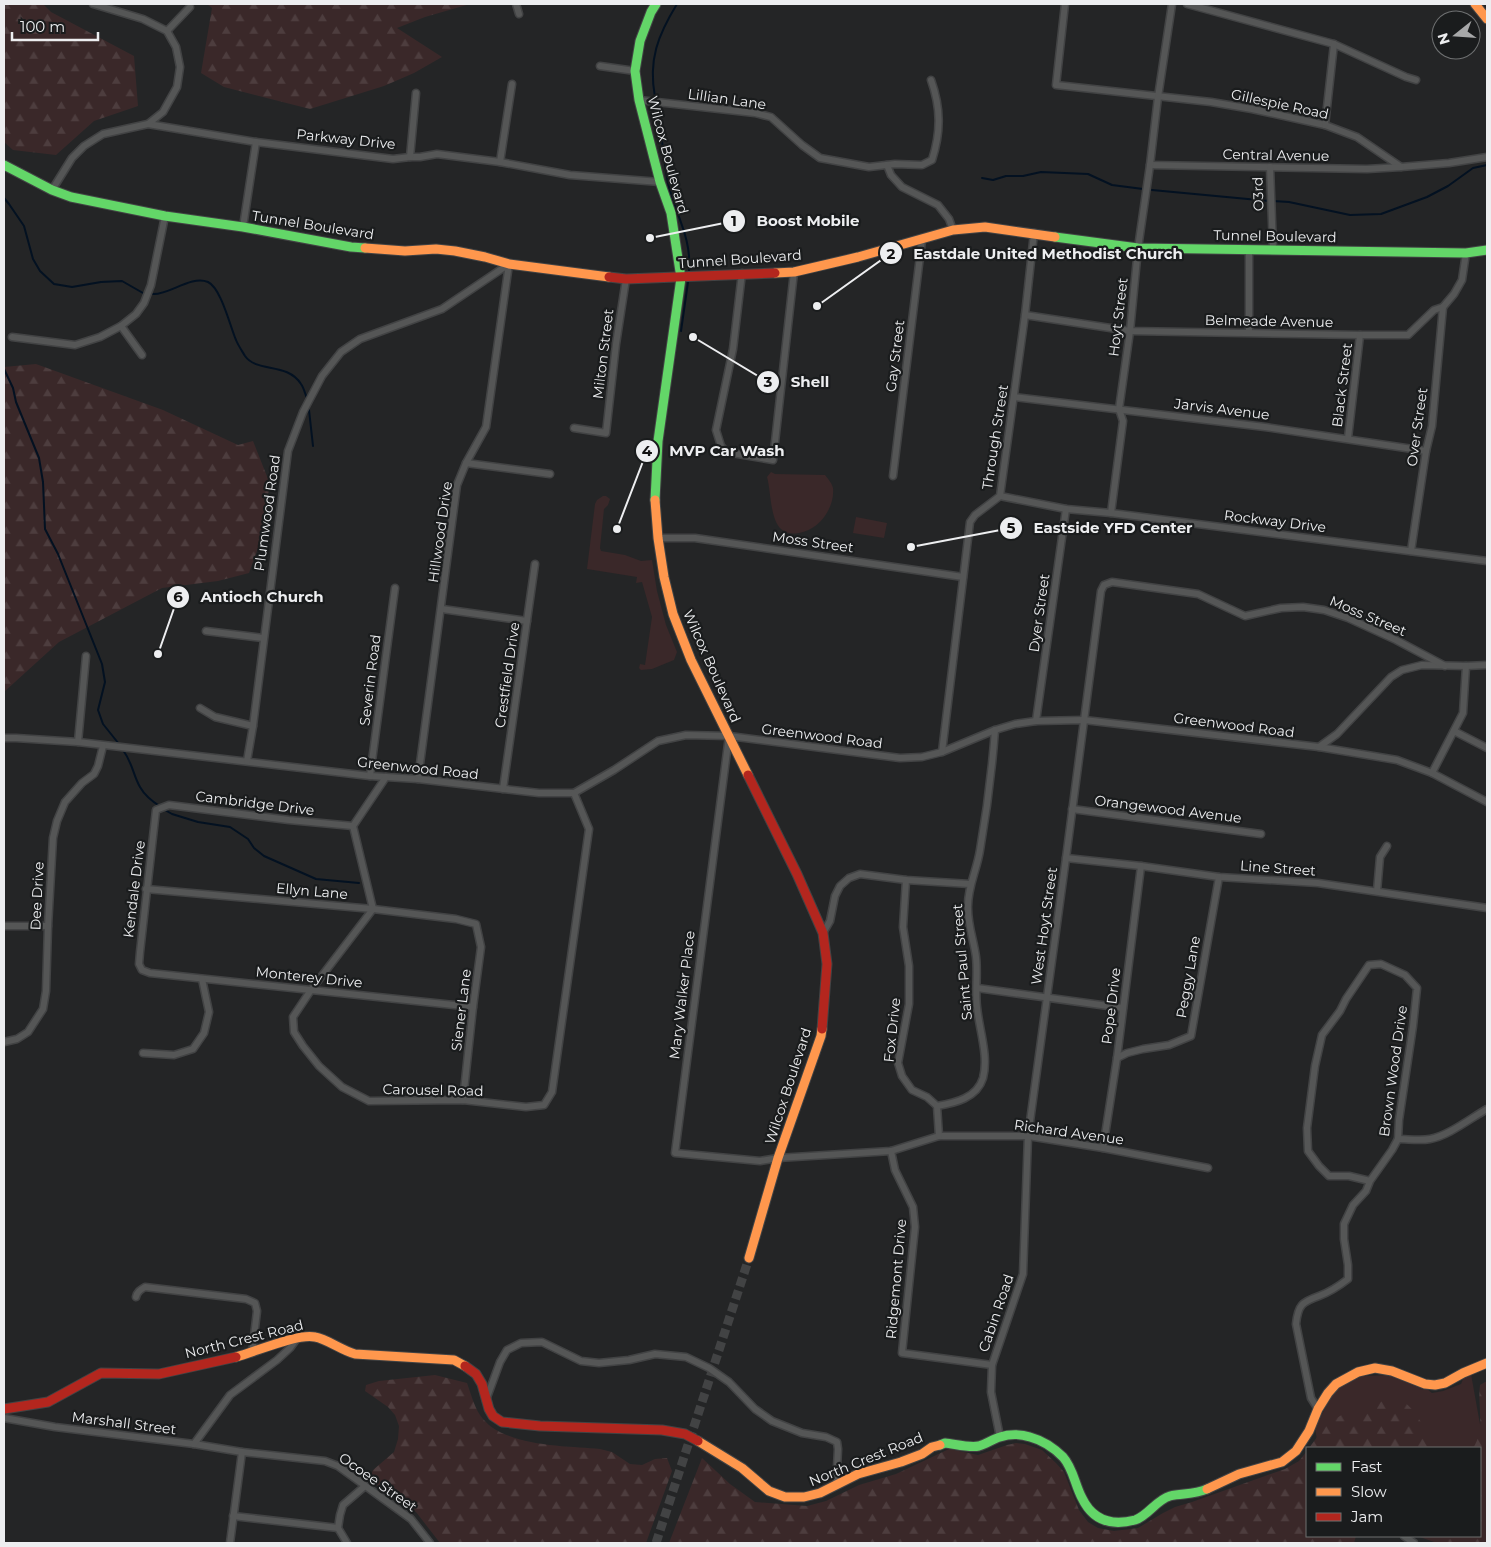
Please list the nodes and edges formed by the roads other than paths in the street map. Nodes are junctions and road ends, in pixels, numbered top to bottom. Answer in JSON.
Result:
{"nodes":[{"id":1,"x":94,"y":4,"type":"edge"},
{"id":2,"x":516,"y":4,"type":"edge"},
{"id":3,"x":656,"y":4,"type":"edge"},
{"id":4,"x":1065,"y":4,"type":"edge"},
{"id":5,"x":1172,"y":4,"type":"edge"},
{"id":6,"x":1187,"y":4,"type":"edge"},
{"id":7,"x":1475,"y":4,"type":"edge"},
{"id":8,"x":190,"y":7,"type":"dead end"},
{"id":9,"x":519,"y":14,"type":"dead end"},
{"id":10,"x":1487,"y":19,"type":"edge"},
{"id":11,"x":166,"y":31,"type":"junction"},
{"id":12,"x":1334,"y":44,"type":"junction"},
{"id":13,"x":600,"y":66,"type":"dead end"},
{"id":14,"x":635,"y":71,"type":"junction"},
{"id":15,"x":931,"y":80,"type":"dead end"},
{"id":16,"x":1416,"y":80,"type":"dead end"},
{"id":17,"x":512,"y":84,"type":"dead end"},
{"id":18,"x":416,"y":93,"type":"dead end"},
{"id":19,"x":1158,"y":97,"type":"junction"},
{"id":20,"x":639,"y":100,"type":"junction"},
{"id":21,"x":148,"y":124,"type":"junction"},
{"id":22,"x":1325,"y":125,"type":"junction"},
{"id":23,"x":256,"y":142,"type":"junction"},
{"id":24,"x":410,"y":157,"type":"junction"},
{"id":25,"x":1487,"y":157,"type":"edge"},
{"id":26,"x":500,"y":162,"type":"junction"},
{"id":27,"x":4,"y":165,"type":"edge"},
{"id":28,"x":887,"y":165,"type":"junction"},
{"id":29,"x":1150,"y":165,"type":"junction"},
{"id":30,"x":1270,"y":167,"type":"junction"},
{"id":31,"x":1401,"y":167,"type":"junction"},
{"id":32,"x":660,"y":182,"type":"junction"},
{"id":33,"x":52,"y":190,"type":"junction"},
{"id":34,"x":165,"y":216,"type":"junction"},
{"id":35,"x":243,"y":227,"type":"junction"},
{"id":36,"x":953,"y":230,"type":"junction"},
{"id":37,"x":1034,"y":233,"type":"junction"},
{"id":38,"x":922,"y":240,"type":"junction"},
{"id":39,"x":1138,"y":248,"type":"junction"},
{"id":40,"x":1249,"y":249,"type":"junction"},
{"id":41,"x":1273,"y":249,"type":"junction"},
{"id":42,"x":1487,"y":250,"type":"edge"},
{"id":43,"x":1466,"y":253,"type":"junction"},
{"id":44,"x":509,"y":264,"type":"junction"},
{"id":45,"x":794,"y":272,"type":"junction"},
{"id":46,"x":742,"y":273,"type":"junction"},
{"id":47,"x":681,"y":278,"type":"junction"},
{"id":48,"x":626,"y":279,"type":"junction"},
{"id":49,"x":1443,"y":306,"type":"junction"},
{"id":50,"x":1025,"y":314,"type":"junction"},
{"id":51,"x":122,"y":326,"type":"junction"},
{"id":52,"x":1130,"y":330,"type":"junction"},
{"id":53,"x":1249,"y":332,"type":"junction"},
{"id":54,"x":1360,"y":335,"type":"junction"},
{"id":55,"x":12,"y":337,"type":"dead end"},
{"id":56,"x":142,"y":355,"type":"dead end"},
{"id":57,"x":1014,"y":397,"type":"junction"},
{"id":58,"x":1119,"y":410,"type":"junction"},
{"id":59,"x":574,"y":428,"type":"dead end"},
{"id":60,"x":1348,"y":438,"type":"junction"},
{"id":61,"x":1426,"y":451,"type":"junction"},
{"id":62,"x":466,"y":463,"type":"junction"},
{"id":63,"x":550,"y":474,"type":"dead end"},
{"id":64,"x":893,"y":476,"type":"dead end"},
{"id":65,"x":1000,"y":496,"type":"junction"},
{"id":66,"x":1066,"y":509,"type":"junction"},
{"id":67,"x":1111,"y":513,"type":"junction"},
{"id":68,"x":658,"y":538,"type":"junction"},
{"id":69,"x":1411,"y":551,"type":"junction"},
{"id":70,"x":1487,"y":561,"type":"edge"},
{"id":71,"x":535,"y":564,"type":"dead end"},
{"id":72,"x":963,"y":576,"type":"junction"},
{"id":73,"x":395,"y":588,"type":"dead end"},
{"id":74,"x":442,"y":609,"type":"junction"},
{"id":75,"x":527,"y":621,"type":"junction"},
{"id":76,"x":206,"y":631,"type":"dead end"},
{"id":77,"x":263,"y":638,"type":"junction"},
{"id":78,"x":86,"y":656,"type":"dead end"},
{"id":79,"x":1487,"y":665,"type":"edge"},
{"id":80,"x":1445,"y":666,"type":"junction"},
{"id":81,"x":1466,"y":666,"type":"junction"},
{"id":82,"x":200,"y":708,"type":"dead end"},
{"id":83,"x":1084,"y":720,"type":"junction"},
{"id":84,"x":1036,"y":721,"type":"junction"},
{"id":85,"x":253,"y":726,"type":"junction"},
{"id":86,"x":995,"y":730,"type":"junction"},
{"id":87,"x":1454,"y":731,"type":"junction"},
{"id":88,"x":729,"y":736,"type":"junction"},
{"id":89,"x":4,"y":738,"type":"edge"},
{"id":90,"x":78,"y":742,"type":"junction"},
{"id":91,"x":103,"y":746,"type":"junction"},
{"id":92,"x":1319,"y":748,"type":"junction"},
{"id":93,"x":1487,"y":748,"type":"edge"},
{"id":94,"x":942,"y":752,"type":"junction"},
{"id":95,"x":247,"y":761,"type":"junction"},
{"id":96,"x":1432,"y":773,"type":"junction"},
{"id":97,"x":370,"y":776,"type":"junction"},
{"id":98,"x":386,"y":777,"type":"junction"},
{"id":99,"x":418,"y":779,"type":"junction"},
{"id":100,"x":504,"y":789,"type":"junction"},
{"id":101,"x":574,"y":793,"type":"junction"},
{"id":102,"x":1487,"y":802,"type":"edge"},
{"id":103,"x":1072,"y":809,"type":"junction"},
{"id":104,"x":156,"y":810,"type":"joint"},
{"id":105,"x":352,"y":826,"type":"junction"},
{"id":106,"x":1261,"y":834,"type":"dead end"},
{"id":107,"x":1387,"y":846,"type":"dead end"},
{"id":108,"x":1066,"y":858,"type":"junction"},
{"id":109,"x":1141,"y":866,"type":"junction"},
{"id":110,"x":1219,"y":877,"type":"junction"},
{"id":111,"x":906,"y":880,"type":"junction"},
{"id":112,"x":970,"y":884,"type":"junction"},
{"id":113,"x":146,"y":889,"type":"junction"},
{"id":114,"x":1377,"y":892,"type":"junction"},
{"id":115,"x":1487,"y":908,"type":"edge"},
{"id":116,"x":372,"y":909,"type":"junction"},
{"id":117,"x":476,"y":924,"type":"joint"},
{"id":118,"x":4,"y":926,"type":"edge"},
{"id":119,"x":48,"y":926,"type":"junction"},
{"id":120,"x":823,"y":933,"type":"junction"},
{"id":121,"x":142,"y":970,"type":"joint"},
{"id":122,"x":202,"y":979,"type":"junction"},
{"id":123,"x":977,"y":988,"type":"junction"},
{"id":124,"x":311,"y":990,"type":"junction"},
{"id":125,"x":1046,"y":996,"type":"junction"},
{"id":126,"x":473,"y":1007,"type":"junction"},
{"id":127,"x":1123,"y":1008,"type":"junction"},
{"id":128,"x":4,"y":1042,"type":"edge"},
{"id":129,"x":143,"y":1053,"type":"dead end"},
{"id":130,"x":1118,"y":1058,"type":"junction"},
{"id":131,"x":463,"y":1100,"type":"junction"},
{"id":132,"x":937,"y":1106,"type":"junction"},
{"id":133,"x":1487,"y":1109,"type":"edge"},
{"id":134,"x":939,"y":1136,"type":"junction"},
{"id":135,"x":1028,"y":1136,"type":"junction"},
{"id":136,"x":1398,"y":1139,"type":"junction"},
{"id":137,"x":1103,"y":1148,"type":"junction"},
{"id":138,"x":891,"y":1151,"type":"junction"},
{"id":139,"x":778,"y":1158,"type":"junction"},
{"id":140,"x":1208,"y":1168,"type":"dead end"},
{"id":141,"x":1370,"y":1181,"type":"junction"},
{"id":142,"x":749,"y":1258,"type":"tunnel mouth"},
{"id":143,"x":136,"y":1298,"type":"dead end"},
{"id":144,"x":298,"y":1337,"type":"junction"},
{"id":145,"x":252,"y":1353,"type":"junction"},
{"id":146,"x":1487,"y":1364,"type":"edge"},
{"id":147,"x":992,"y":1365,"type":"junction"},
{"id":148,"x":486,"y":1400,"type":"junction"},
{"id":149,"x":4,"y":1409,"type":"edge"},
{"id":150,"x":1318,"y":1409,"type":"junction"},
{"id":151,"x":4,"y":1418,"type":"edge"},
{"id":152,"x":1000,"y":1437,"type":"junction"},
{"id":153,"x":194,"y":1444,"type":"junction"},
{"id":154,"x":242,"y":1452,"type":"junction"},
{"id":155,"x":365,"y":1486,"type":"junction"},
{"id":156,"x":836,"y":1486,"type":"junction"},
{"id":157,"x":234,"y":1516,"type":"junction"},
{"id":158,"x":338,"y":1528,"type":"junction"},
{"id":159,"x":230,"y":1543,"type":"edge"},
{"id":160,"x":346,"y":1543,"type":"edge"},
{"id":161,"x":430,"y":1543,"type":"edge"}],
"edges":[{"from":1,"to":11,"type":"street"},
{"from":2,"to":9,"type":"street"},
{"from":3,"to":14,"type":"main road","name":"Wilcox Boulevard"},
{"from":4,"to":19,"type":"street","name":"Gillespie Road"},
{"from":5,"to":19,"type":"street","name":"Hoyt Street"},
{"from":6,"to":12,"type":"street"},
{"from":7,"to":10,"type":"main road"},
{"from":8,"to":11,"type":"street"},
{"from":11,"to":21,"type":"street"},
{"from":12,"to":16,"type":"street"},
{"from":12,"to":22,"type":"street"},
{"from":13,"to":14,"type":"street"},
{"from":14,"to":20,"type":"main road","name":"Wilcox Boulevard"},
{"from":15,"to":28,"type":"street","name":"Lillian Lane"},
{"from":17,"to":26,"type":"street"},
{"from":18,"to":24,"type":"street"},
{"from":19,"to":22,"type":"street","name":"Gillespie Road"},
{"from":19,"to":29,"type":"street","name":"Hoyt Street"},
{"from":20,"to":28,"type":"street","name":"Lillian Lane"},
{"from":20,"to":32,"type":"main road","name":"Wilcox Boulevard"},
{"from":21,"to":23,"type":"street","name":"Parkway Drive"},
{"from":21,"to":33,"type":"street"},
{"from":22,"to":31,"type":"street","name":"Gillespie Road"},
{"from":23,"to":24,"type":"street","name":"Parkway Drive"},
{"from":23,"to":35,"type":"street"},
{"from":24,"to":26,"type":"street","name":"Parkway Drive"},
{"from":25,"to":31,"type":"street"},
{"from":26,"to":32,"type":"street","name":"Parkway Drive"},
{"from":27,"to":33,"type":"main road","name":"Tunnel Boulevard"},
{"from":28,"to":36,"type":"street"},
{"from":29,"to":30,"type":"street","name":"Central Avenue"},
{"from":29,"to":39,"type":"street","name":"Hoyt Street"},
{"from":30,"to":31,"type":"street","name":"Central Avenue"},
{"from":30,"to":41,"type":"street","name":"O3rd"},
{"from":32,"to":47,"type":"main road","name":"Wilcox Boulevard"},
{"from":33,"to":34,"type":"main road","name":"Tunnel Boulevard"},
{"from":34,"to":35,"type":"main road","name":"Tunnel Boulevard"},
{"from":34,"to":51,"type":"street"},
{"from":35,"to":44,"type":"main road","name":"Tunnel Boulevard"},
{"from":36,"to":37,"type":"main road","name":"Tunnel Boulevard"},
{"from":36,"to":38,"type":"main road","name":"Tunnel Boulevard"},
{"from":37,"to":39,"type":"main road","name":"Tunnel Boulevard"},
{"from":37,"to":50,"type":"street","name":"Through Street"},
{"from":38,"to":45,"type":"main road","name":"Tunnel Boulevard"},
{"from":38,"to":64,"type":"street","name":"Gay Street"},
{"from":39,"to":40,"type":"main road","name":"Tunnel Boulevard"},
{"from":39,"to":52,"type":"street","name":"Hoyt Street"},
{"from":40,"to":41,"type":"main road","name":"Tunnel Boulevard"},
{"from":40,"to":53,"type":"street"},
{"from":41,"to":43,"type":"main road","name":"Tunnel Boulevard"},
{"from":42,"to":43,"type":"main road","name":"Tunnel Boulevard"},
{"from":43,"to":49,"type":"street","name":"Belmeade Avenue"},
{"from":44,"to":48,"type":"main road","name":"Tunnel Boulevard"},
{"from":44,"to":62,"type":"street","name":"Hillwood Drive"},
{"from":44,"to":77,"type":"street","name":"Plumwood Road"},
{"from":45,"to":46,"type":"main road","name":"Tunnel Boulevard"},
{"from":45,"to":46,"type":"street"},
{"from":46,"to":47,"type":"main road","name":"Tunnel Boulevard"},
{"from":47,"to":48,"type":"main road","name":"Tunnel Boulevard"},
{"from":47,"to":68,"type":"main road","name":"Wilcox Boulevard"},
{"from":48,"to":59,"type":"street","name":"Milton Street"},
{"from":49,"to":54,"type":"street","name":"Belmeade Avenue"},
{"from":49,"to":61,"type":"street","name":"Over Street"},
{"from":50,"to":52,"type":"street","name":"Belmeade Avenue"},
{"from":50,"to":57,"type":"street","name":"Through Street"},
{"from":51,"to":55,"type":"street"},
{"from":51,"to":56,"type":"street"},
{"from":52,"to":53,"type":"street","name":"Belmeade Avenue"},
{"from":52,"to":58,"type":"street","name":"Hoyt Street"},
{"from":53,"to":54,"type":"street","name":"Belmeade Avenue"},
{"from":54,"to":60,"type":"street","name":"Black Street"},
{"from":57,"to":58,"type":"street","name":"Jarvis Avenue"},
{"from":57,"to":65,"type":"street","name":"Through Street"},
{"from":58,"to":60,"type":"street","name":"Jarvis Avenue"},
{"from":58,"to":67,"type":"street","name":"Hoyt Street"},
{"from":60,"to":61,"type":"street","name":"Jarvis Avenue"},
{"from":61,"to":69,"type":"street","name":"Over Street"},
{"from":62,"to":63,"type":"street"},
{"from":62,"to":74,"type":"street","name":"Hillwood Drive"},
{"from":65,"to":66,"type":"street","name":"Rockway Drive"},
{"from":65,"to":72,"type":"street","name":"Through Street"},
{"from":66,"to":67,"type":"street","name":"Rockway Drive"},
{"from":66,"to":84,"type":"street","name":"Dyer Street"},
{"from":67,"to":69,"type":"street","name":"Rockway Drive"},
{"from":68,"to":72,"type":"street","name":"Moss Street"},
{"from":68,"to":88,"type":"main road","name":"Wilcox Boulevard"},
{"from":69,"to":70,"type":"street","name":"Rockway Drive"},
{"from":71,"to":75,"type":"street","name":"Crestfield Drive"},
{"from":72,"to":94,"type":"street","name":"Through Street"},
{"from":73,"to":97,"type":"street","name":"Severin Road"},
{"from":74,"to":75,"type":"street"},
{"from":74,"to":99,"type":"street","name":"Hillwood Drive"},
{"from":75,"to":100,"type":"street","name":"Crestfield Drive"},
{"from":76,"to":77,"type":"street"},
{"from":77,"to":85,"type":"street","name":"Plumwood Road"},
{"from":78,"to":90,"type":"street"},
{"from":79,"to":81,"type":"street","name":"Moss Street"},
{"from":80,"to":81,"type":"street","name":"Moss Street"},
{"from":80,"to":83,"type":"street","name":"Moss Street"},
{"from":80,"to":92,"type":"street","name":"Moss Street"},
{"from":81,"to":87,"type":"street"},
{"from":82,"to":85,"type":"street"},
{"from":83,"to":84,"type":"street","name":"Greenwood Road"},
{"from":83,"to":92,"type":"street","name":"Greenwood Road"},
{"from":83,"to":103,"type":"street","name":"West Hoyt Street"},
{"from":84,"to":86,"type":"street","name":"Greenwood Road"},
{"from":85,"to":95,"type":"street","name":"Plumwood Road"},
{"from":86,"to":94,"type":"street","name":"Greenwood Road"},
{"from":86,"to":112,"type":"street","name":"Saint Paul Street"},
{"from":87,"to":93,"type":"street"},
{"from":87,"to":96,"type":"street"},
{"from":88,"to":94,"type":"street","name":"Greenwood Road"},
{"from":88,"to":101,"type":"street","name":"Greenwood Road"},
{"from":88,"to":120,"type":"main road","name":"Wilcox Boulevard"},
{"from":88,"to":139,"type":"street","name":"Mary Walker Place"},
{"from":89,"to":90,"type":"street","name":"Greenwood Road"},
{"from":90,"to":91,"type":"street","name":"Greenwood Road"},
{"from":91,"to":95,"type":"street","name":"Greenwood Road"},
{"from":91,"to":119,"type":"street","name":"Dee Drive"},
{"from":92,"to":96,"type":"street","name":"Greenwood Road"},
{"from":95,"to":97,"type":"street","name":"Greenwood Road"},
{"from":96,"to":102,"type":"street","name":"Greenwood Road"},
{"from":97,"to":98,"type":"street","name":"Greenwood Road"},
{"from":98,"to":99,"type":"street","name":"Greenwood Road"},
{"from":98,"to":105,"type":"street"},
{"from":99,"to":100,"type":"street","name":"Greenwood Road"},
{"from":100,"to":101,"type":"street","name":"Greenwood Road"},
{"from":101,"to":131,"type":"street","name":"Carousel Road"},
{"from":103,"to":106,"type":"street","name":"Orangewood Avenue"},
{"from":103,"to":108,"type":"street","name":"West Hoyt Street"},
{"from":104,"to":105,"type":"street","name":"Cambridge Drive"},
{"from":104,"to":113,"type":"street","name":"Kendale Drive"},
{"from":105,"to":116,"type":"street"},
{"from":107,"to":114,"type":"street"},
{"from":108,"to":109,"type":"street","name":"Line Street"},
{"from":108,"to":125,"type":"street","name":"West Hoyt Street"},
{"from":109,"to":110,"type":"street","name":"Line Street"},
{"from":109,"to":127,"type":"street","name":"Pope Drive"},
{"from":110,"to":114,"type":"street","name":"Line Street"},
{"from":110,"to":130,"type":"street","name":"Peggy Lane"},
{"from":111,"to":112,"type":"street"},
{"from":111,"to":120,"type":"street"},
{"from":111,"to":132,"type":"street","name":"Fox Drive"},
{"from":112,"to":123,"type":"street","name":"Saint Paul Street"},
{"from":113,"to":116,"type":"street","name":"Ellyn Lane"},
{"from":113,"to":121,"type":"street","name":"Kendale Drive"},
{"from":114,"to":115,"type":"street","name":"Line Street"},
{"from":116,"to":117,"type":"street","name":"Ellyn Lane"},
{"from":116,"to":124,"type":"street","name":"Carousel Road"},
{"from":117,"to":126,"type":"street","name":"Siener Lane"},
{"from":118,"to":119,"type":"street"},
{"from":119,"to":128,"type":"street","name":"Dee Drive"},
{"from":120,"to":139,"type":"main road","name":"Wilcox Boulevard"},
{"from":121,"to":122,"type":"street","name":"Monterey Drive"},
{"from":122,"to":124,"type":"street","name":"Monterey Drive"},
{"from":122,"to":129,"type":"street"},
{"from":123,"to":125,"type":"street"},
{"from":123,"to":132,"type":"street","name":"Saint Paul Street"},
{"from":124,"to":126,"type":"street","name":"Monterey Drive"},
{"from":124,"to":131,"type":"street","name":"Carousel Road"},
{"from":125,"to":127,"type":"street"},
{"from":125,"to":135,"type":"street","name":"West Hoyt Street"},
{"from":126,"to":131,"type":"street","name":"Siener Lane"},
{"from":127,"to":130,"type":"street","name":"Pope Drive"},
{"from":130,"to":137,"type":"street","name":"Pope Drive"},
{"from":132,"to":134,"type":"street"},
{"from":133,"to":136,"type":"street"},
{"from":134,"to":135,"type":"street","name":"Richard Avenue"},
{"from":134,"to":138,"type":"street","name":"Richard Avenue"},
{"from":135,"to":137,"type":"street","name":"Richard Avenue"},
{"from":135,"to":147,"type":"street","name":"Cabin Road"},
{"from":136,"to":141,"type":"street","name":"Brown Wood Drive"},
{"from":136,"to":141,"type":"street","name":"Brown Wood Drive"},
{"from":137,"to":140,"type":"street","name":"Richard Avenue"},
{"from":138,"to":139,"type":"street","name":"Richard Avenue"},
{"from":138,"to":147,"type":"street","name":"Ridgemont Drive"},
{"from":139,"to":142,"type":"main road","name":"Wilcox Boulevard"},
{"from":141,"to":150,"type":"street","name":"Brown Wood Drive"},
{"from":143,"to":145,"type":"street"},
{"from":144,"to":145,"type":"main road","name":"North Crest Road"},
{"from":144,"to":148,"type":"main road","name":"North Crest Road"},
{"from":144,"to":153,"type":"street"},
{"from":145,"to":149,"type":"main road","name":"North Crest Road"},
{"from":146,"to":150,"type":"main road","name":"North Crest Road"},
{"from":147,"to":152,"type":"street","name":"Cabin Road"},
{"from":148,"to":156,"type":"main road","name":"North Crest Road"},
{"from":148,"to":156,"type":"street"},
{"from":150,"to":152,"type":"main road","name":"North Crest Road"},
{"from":151,"to":153,"type":"street","name":"Marshall Street"},
{"from":152,"to":156,"type":"main road","name":"North Crest Road"},
{"from":153,"to":154,"type":"street","name":"Marshall Street"},
{"from":154,"to":155,"type":"street","name":"Ocoee Street"},
{"from":154,"to":157,"type":"street"},
{"from":155,"to":158,"type":"street"},
{"from":155,"to":161,"type":"street","name":"Ocoee Street"},
{"from":157,"to":158,"type":"street"},
{"from":157,"to":159,"type":"street"},
{"from":158,"to":160,"type":"street"}]}
